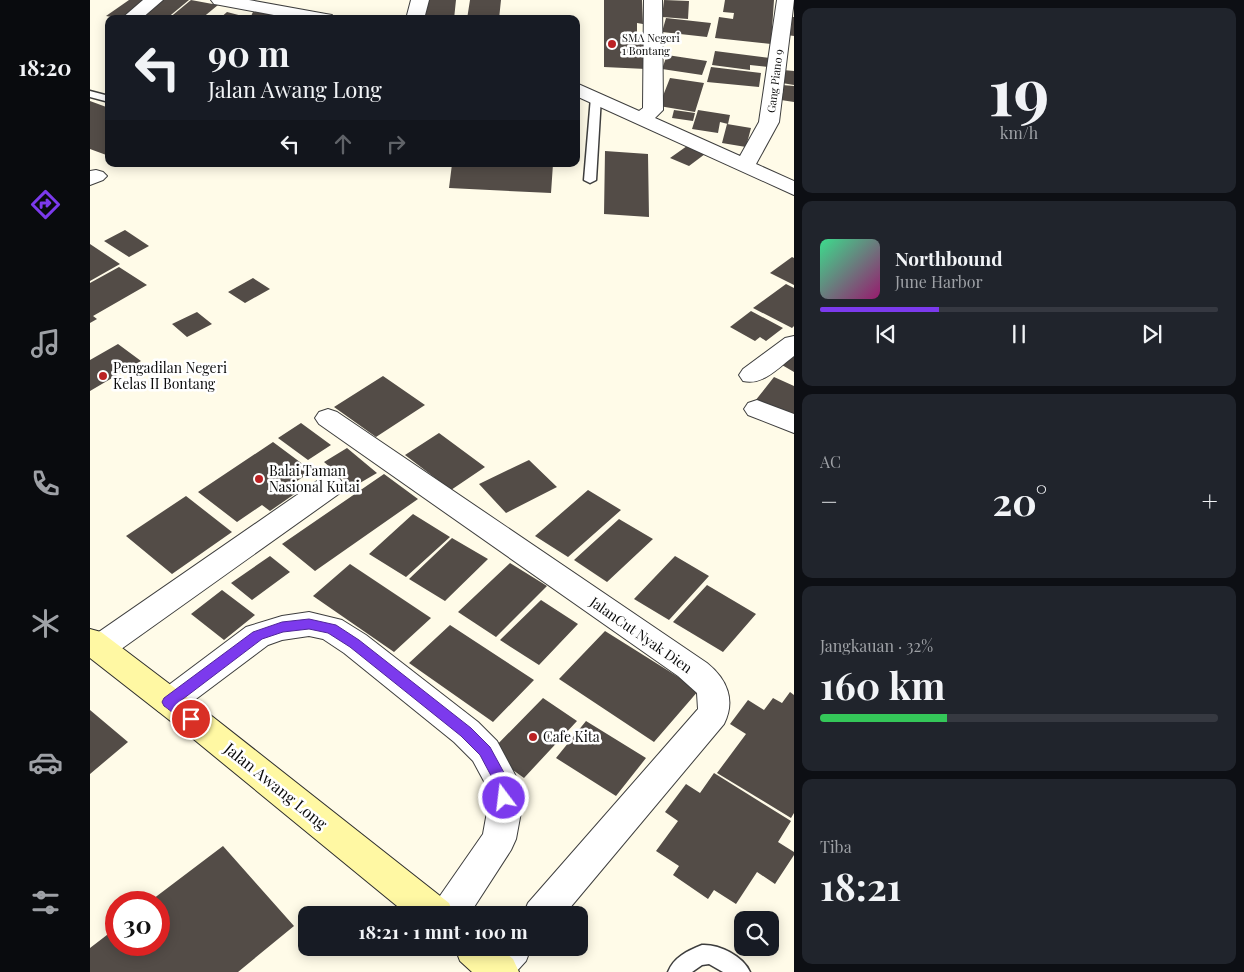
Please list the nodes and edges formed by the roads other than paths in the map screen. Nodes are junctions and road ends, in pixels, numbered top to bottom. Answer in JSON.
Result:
{"nodes":[{"id":1,"x":154,"y":0,"type":"edge"},
{"id":2,"x":420,"y":0,"type":"edge"},
{"id":3,"x":653,"y":0,"type":"edge"},
{"id":4,"x":786,"y":0,"type":"edge"},
{"id":5,"x":226,"y":1,"type":"edge"},
{"id":6,"x":322,"y":12,"type":"edge"},
{"id":7,"x":135,"y":15,"type":"edge"},
{"id":8,"x":214,"y":15,"type":"edge"},
{"id":9,"x":277,"y":15,"type":"edge"},
{"id":10,"x":417,"y":15,"type":"edge"},
{"id":11,"x":580,"y":91,"type":"edge"},
{"id":12,"x":90,"y":94,"type":"edge"},
{"id":13,"x":596,"y":97,"type":"junction"},
{"id":14,"x":105,"y":98,"type":"edge"},
{"id":15,"x":648,"y":114,"type":"junction"},
{"id":16,"x":747,"y":161,"type":"junction"},
{"id":17,"x":590,"y":180,"type":"dead end"},
{"id":18,"x":794,"y":189,"type":"edge"},
{"id":19,"x":794,"y":344,"type":"edge"},
{"id":20,"x":752,"y":375,"type":"dead end"},
{"id":21,"x":757,"y":408,"type":"dead end"},
{"id":22,"x":328,"y":418,"type":"dead end"},
{"id":23,"x":794,"y":424,"type":"edge"},
{"id":24,"x":330,"y":486,"type":"dead end"},
{"id":25,"x":95,"y":644,"type":"edge"},
{"id":26,"x":169,"y":702,"type":"junction"},
{"id":27,"x":425,"y":906,"type":"edge"},
{"id":28,"x":454,"y":906,"type":"edge"},
{"id":29,"x":549,"y":906,"type":"edge"},
{"id":30,"x":678,"y":972,"type":"edge"},
{"id":31,"x":740,"y":972,"type":"edge"}],
"edges":[{"from":1,"to":7,"type":"street"},
{"from":2,"to":10,"type":"street"},
{"from":3,"to":15,"type":"street"},
{"from":4,"to":16,"type":"street","name":"Gang Piano 9"},
{"from":5,"to":8,"type":"street"},
{"from":5,"to":9,"type":"street"},
{"from":6,"to":9,"type":"street"},
{"from":11,"to":13,"type":"street"},
{"from":12,"to":14,"type":"lane"},
{"from":13,"to":15,"type":"street"},
{"from":13,"to":17,"type":"lane"},
{"from":15,"to":16,"type":"street"},
{"from":16,"to":18,"type":"street"},
{"from":19,"to":20,"type":"street"},
{"from":21,"to":23,"type":"street"},
{"from":22,"to":29,"type":"street","name":"JalanCut Nyak Dien"},
{"from":24,"to":25,"type":"street"},
{"from":25,"to":26,"type":"street","name":"Jalan Awang Long"},
{"from":26,"to":27,"type":"street","name":"Jalan Awang Long"},
{"from":26,"to":28,"type":"street"},
{"from":30,"to":31,"type":"lane"}]}
